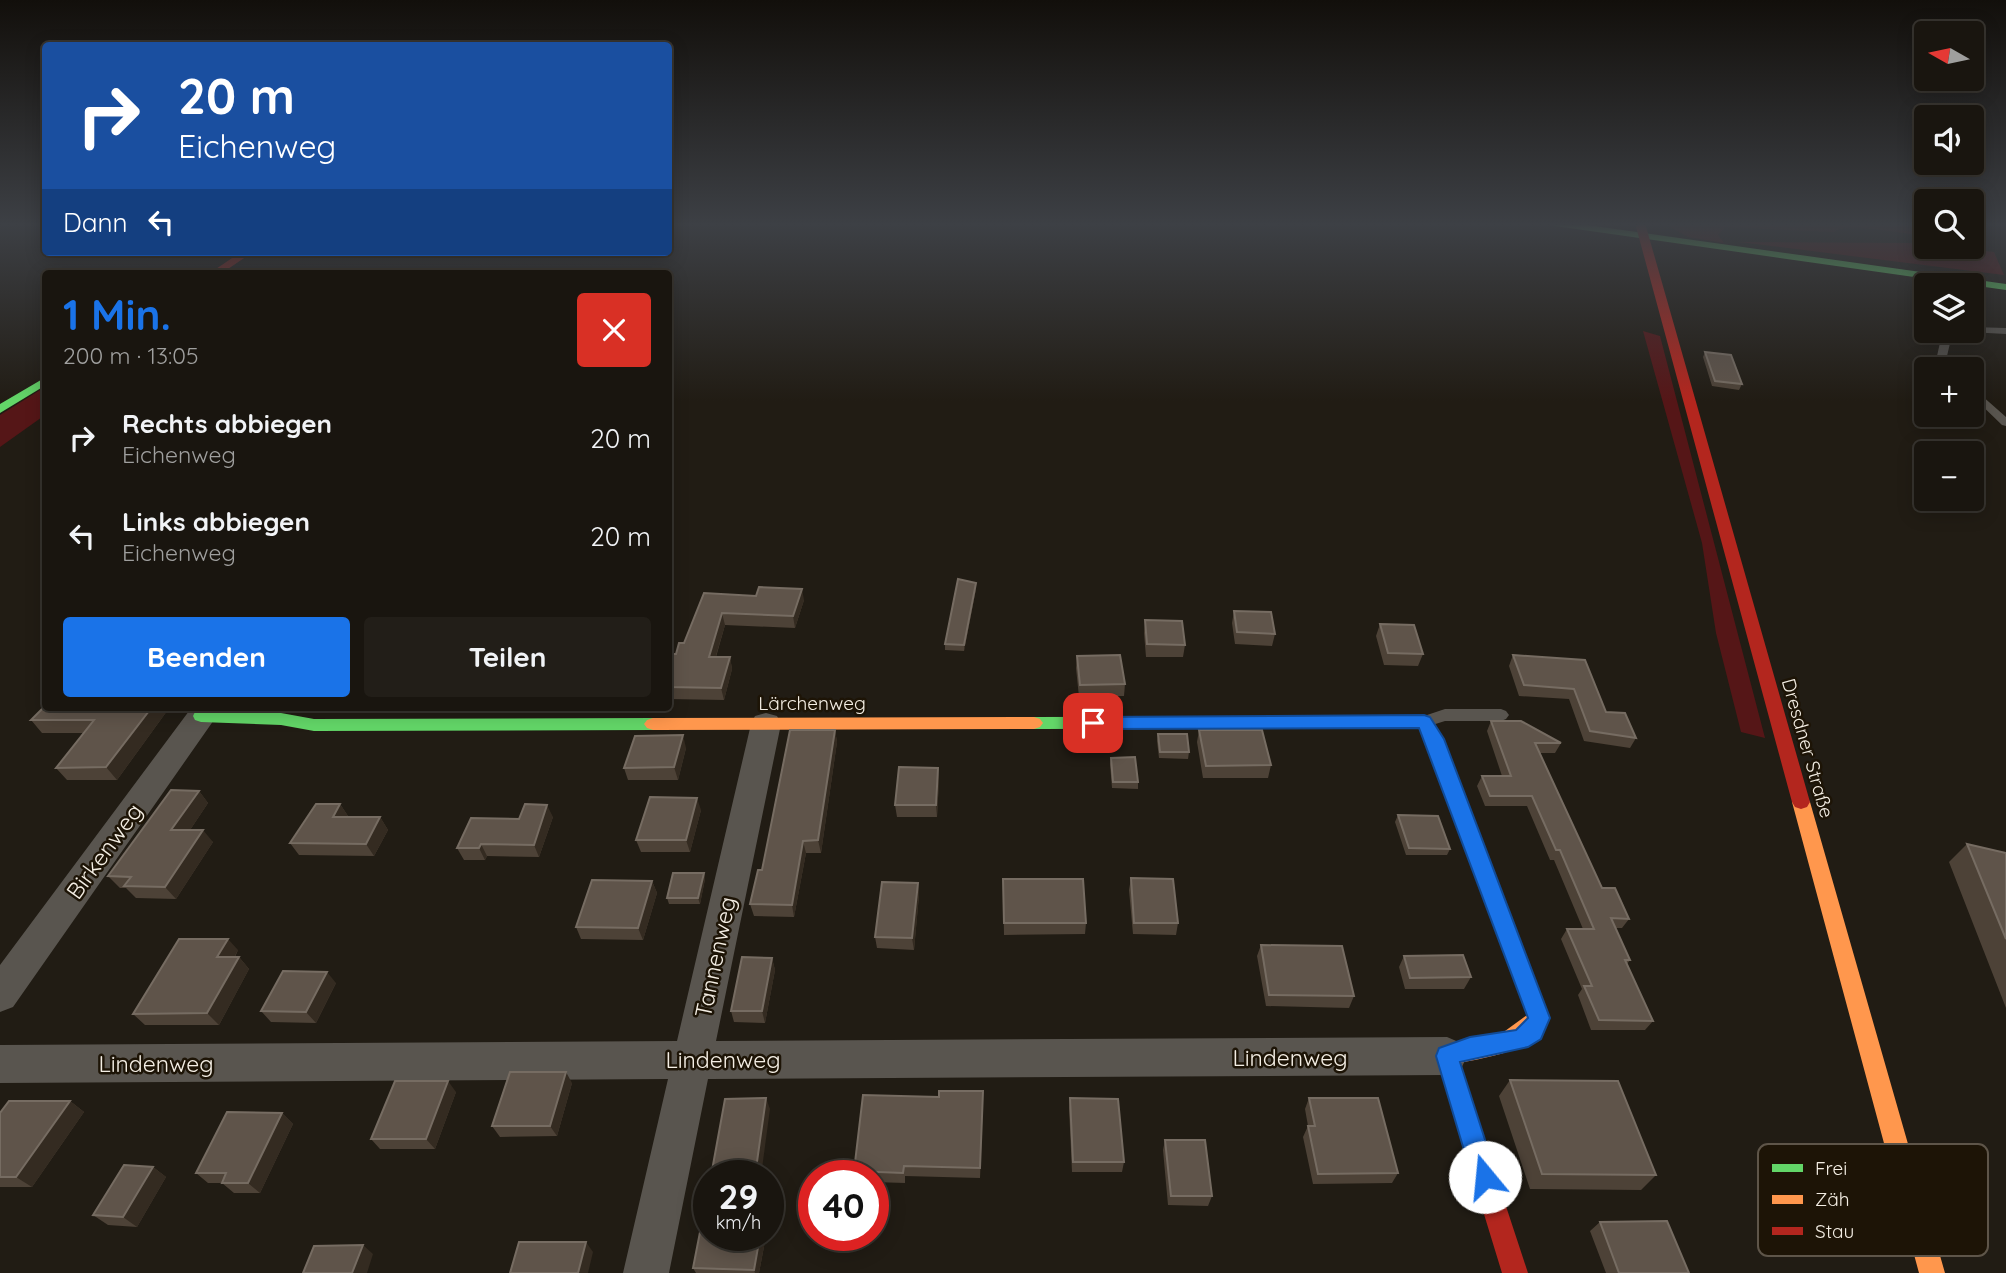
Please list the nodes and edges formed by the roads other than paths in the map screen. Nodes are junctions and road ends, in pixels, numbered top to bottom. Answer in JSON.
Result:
{"nodes":[{"id":1,"x":1656,"y":282,"type":"edge"},
{"id":2,"x":1972,"y":282,"type":"edge"},
{"id":3,"x":2006,"y":287,"type":"edge"},
{"id":4,"x":1984,"y":330,"type":"edge"},
{"id":5,"x":2006,"y":331,"type":"edge"},
{"id":6,"x":42,"y":383,"type":"edge"},
{"id":7,"x":1984,"y":402,"type":"edge"},
{"id":8,"x":0,"y":409,"type":"edge"},
{"id":9,"x":2006,"y":423,"type":"edge"},
{"id":10,"x":204,"y":712,"type":"edge"},
{"id":11,"x":1500,"y":715,"type":"dead end"},
{"id":12,"x":1424,"y":722,"type":"junction"},
{"id":13,"x":766,"y":724,"type":"junction"},
{"id":14,"x":0,"y":995,"type":"edge"},
{"id":15,"x":1447,"y":1056,"type":"junction"},
{"id":16,"x":693,"y":1059,"type":"junction"},
{"id":17,"x":0,"y":1065,"type":"edge"},
{"id":18,"x":1896,"y":1144,"type":"edge"},
{"id":19,"x":1927,"y":1256,"type":"edge"},
{"id":20,"x":646,"y":1273,"type":"edge"},
{"id":21,"x":1514,"y":1273,"type":"edge"},
{"id":22,"x":1932,"y":1273,"type":"edge"}],
"edges":[{"from":1,"to":18,"type":"main road","name":"Dresdner Straße"},
{"from":2,"to":3,"type":"main road"},
{"from":4,"to":5,"type":"lane"},
{"from":6,"to":8,"type":"main road"},
{"from":7,"to":9,"type":"lane"},
{"from":10,"to":13,"type":"main road","name":"Lärchenweg"},
{"from":10,"to":14,"type":"street","name":"Birkenweg"},
{"from":11,"to":12,"type":"lane"},
{"from":12,"to":13,"type":"main road","name":"Lärchenweg"},
{"from":12,"to":15,"type":"main road"},
{"from":13,"to":16,"type":"street","name":"Tannenweg"},
{"from":15,"to":16,"type":"street","name":"Lindenweg"},
{"from":15,"to":21,"type":"main road"},
{"from":16,"to":17,"type":"street","name":"Lindenweg"},
{"from":16,"to":20,"type":"street","name":"Tannenweg"},
{"from":19,"to":22,"type":"main road","name":"Dresdner Straße"}]}
